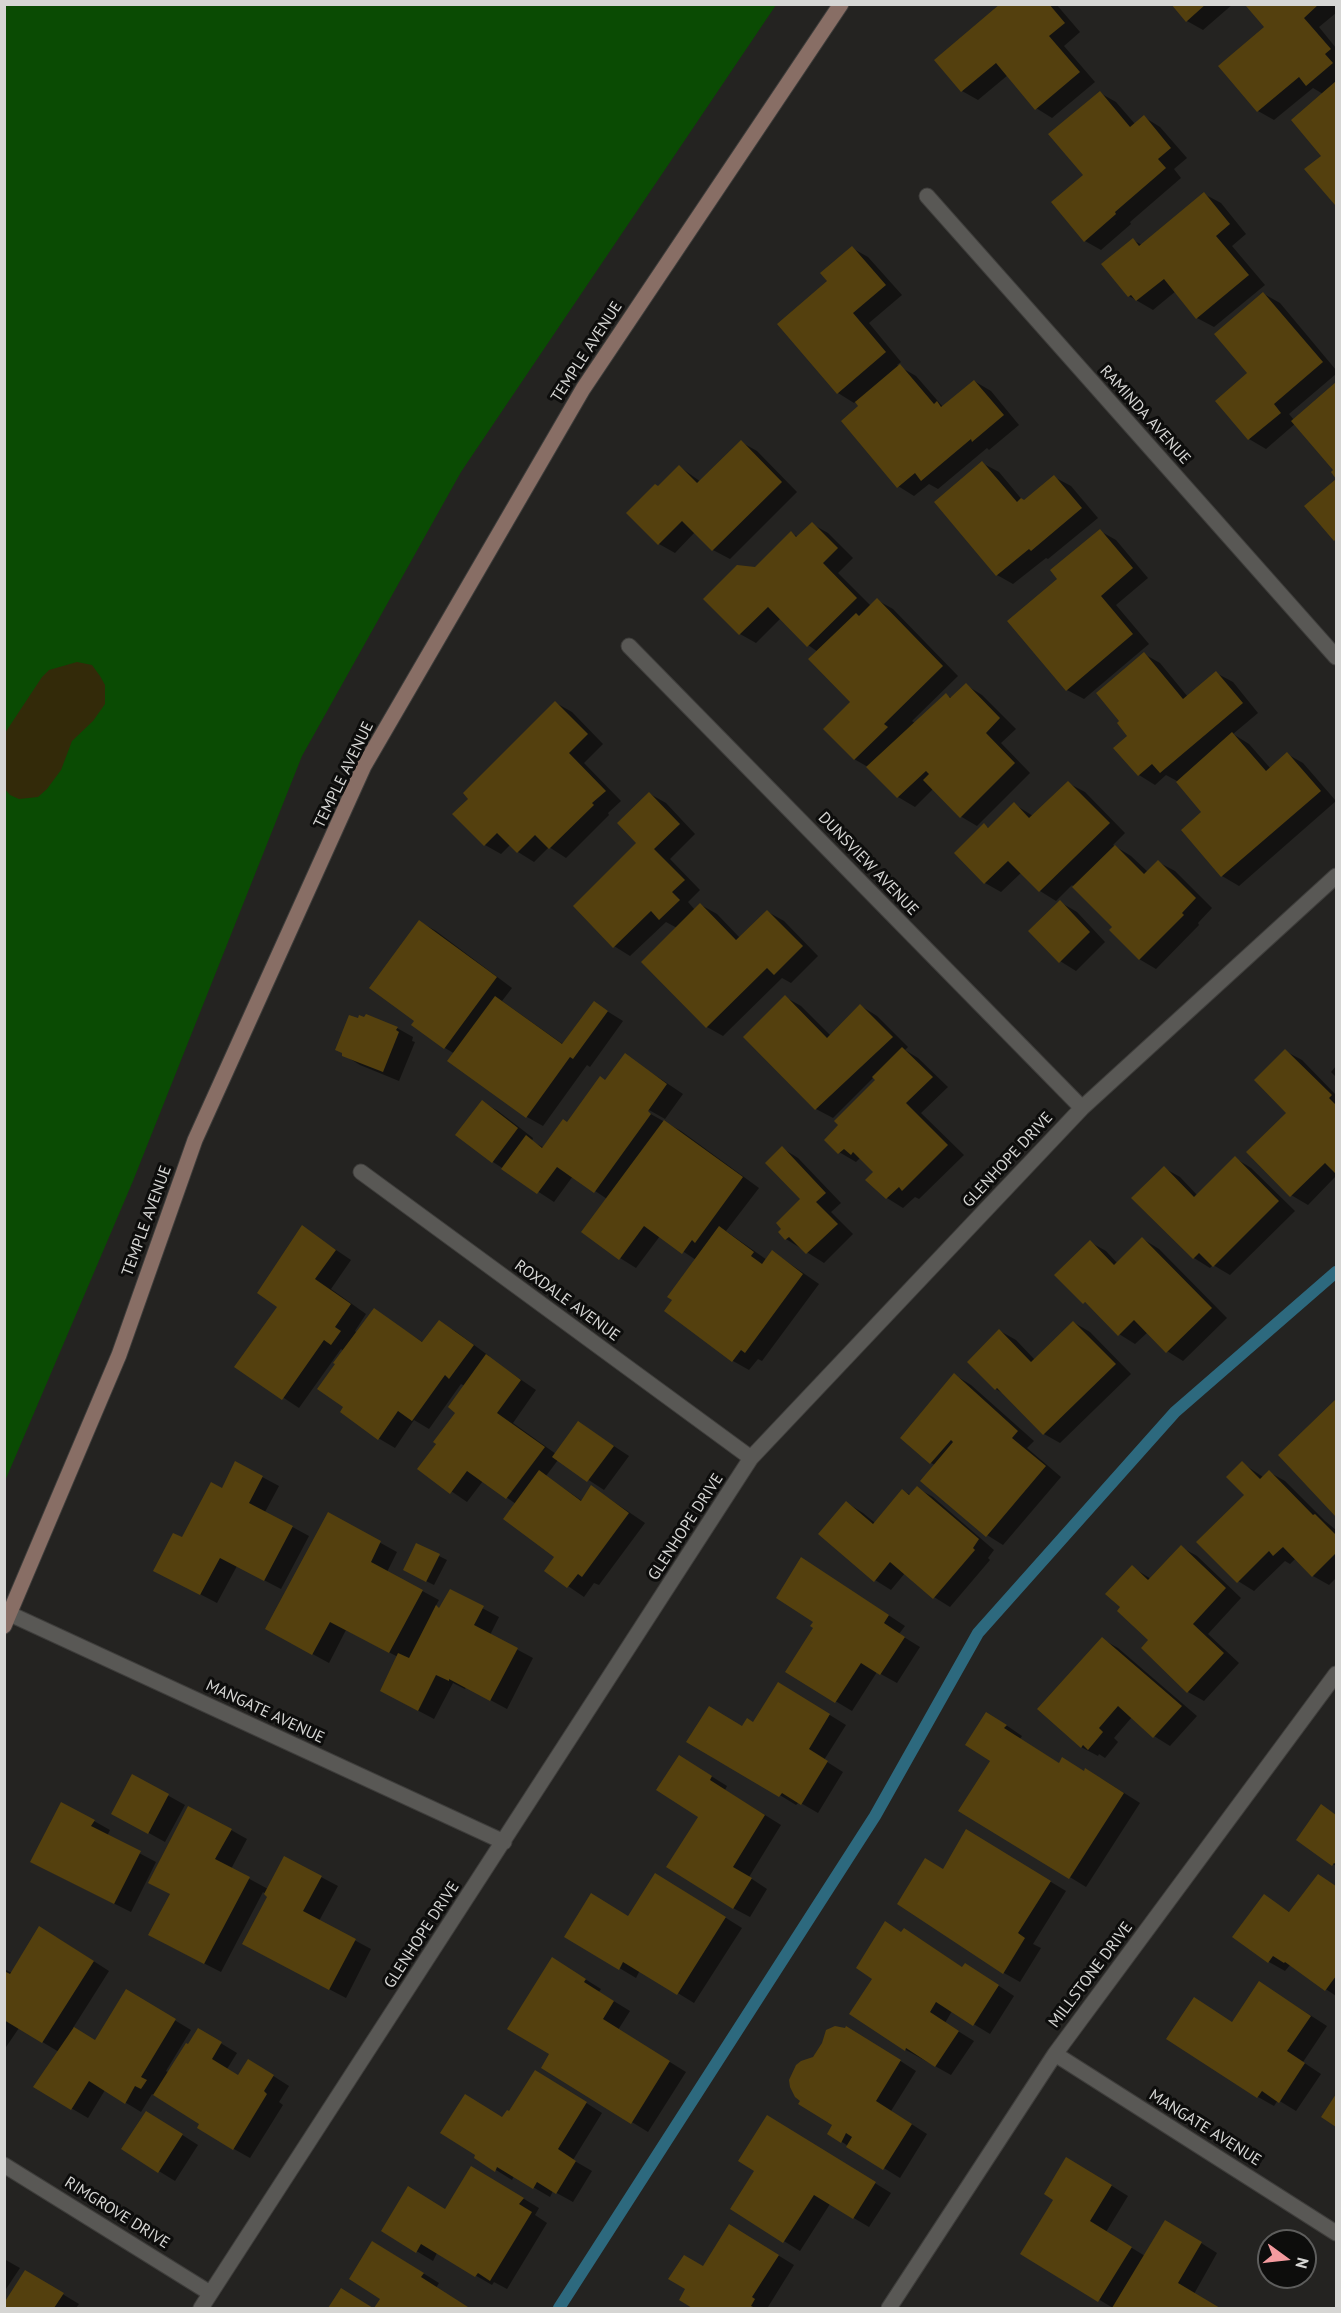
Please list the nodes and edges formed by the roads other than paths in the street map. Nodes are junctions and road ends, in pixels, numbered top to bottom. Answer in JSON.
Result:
{"nodes":[{"id":1,"x":841,"y":4,"type":"edge"},
{"id":2,"x":927,"y":196,"type":"dead end"},
{"id":3,"x":628,"y":646,"type":"dead end"},
{"id":4,"x":1336,"y":657,"type":"edge"},
{"id":5,"x":1336,"y":876,"type":"edge"},
{"id":6,"x":1082,"y":1108,"type":"junction"},
{"id":7,"x":361,"y":1172,"type":"dead end"},
{"id":8,"x":751,"y":1458,"type":"junction"},
{"id":9,"x":7,"y":1620,"type":"edge"},
{"id":10,"x":1336,"y":1674,"type":"edge"},
{"id":11,"x":504,"y":1842,"type":"junction"},
{"id":12,"x":1055,"y":2054,"type":"junction"},
{"id":13,"x":4,"y":2165,"type":"edge"},
{"id":14,"x":1336,"y":2233,"type":"edge"},
{"id":15,"x":210,"y":2292,"type":"junction"},
{"id":16,"x":201,"y":2308,"type":"edge"},
{"id":17,"x":889,"y":2308,"type":"edge"}],
"edges":[{"from":1,"to":9,"type":"main road","name":"TEMPLE AVENUE"},
{"from":2,"to":4,"type":"street","name":"RAMINDA AVENUE"},
{"from":3,"to":6,"type":"street","name":"DUNSVIEW AVENUE"},
{"from":5,"to":6,"type":"street","name":"GLENHOPE DRIVE"},
{"from":6,"to":8,"type":"street","name":"GLENHOPE DRIVE"},
{"from":7,"to":8,"type":"street","name":"ROXDALE AVENUE"},
{"from":8,"to":11,"type":"street","name":"GLENHOPE DRIVE"},
{"from":9,"to":11,"type":"street","name":"MANGATE AVENUE"},
{"from":10,"to":12,"type":"street","name":"MILLSTONE DRIVE"},
{"from":11,"to":15,"type":"street","name":"GLENHOPE DRIVE"},
{"from":12,"to":14,"type":"street","name":"MANGATE AVENUE"},
{"from":12,"to":17,"type":"street","name":"MILLSTONE DRIVE"},
{"from":13,"to":15,"type":"street","name":"RIMGROVE DRIVE"},
{"from":15,"to":16,"type":"street","name":"GLENHOPE DRIVE"}]}
